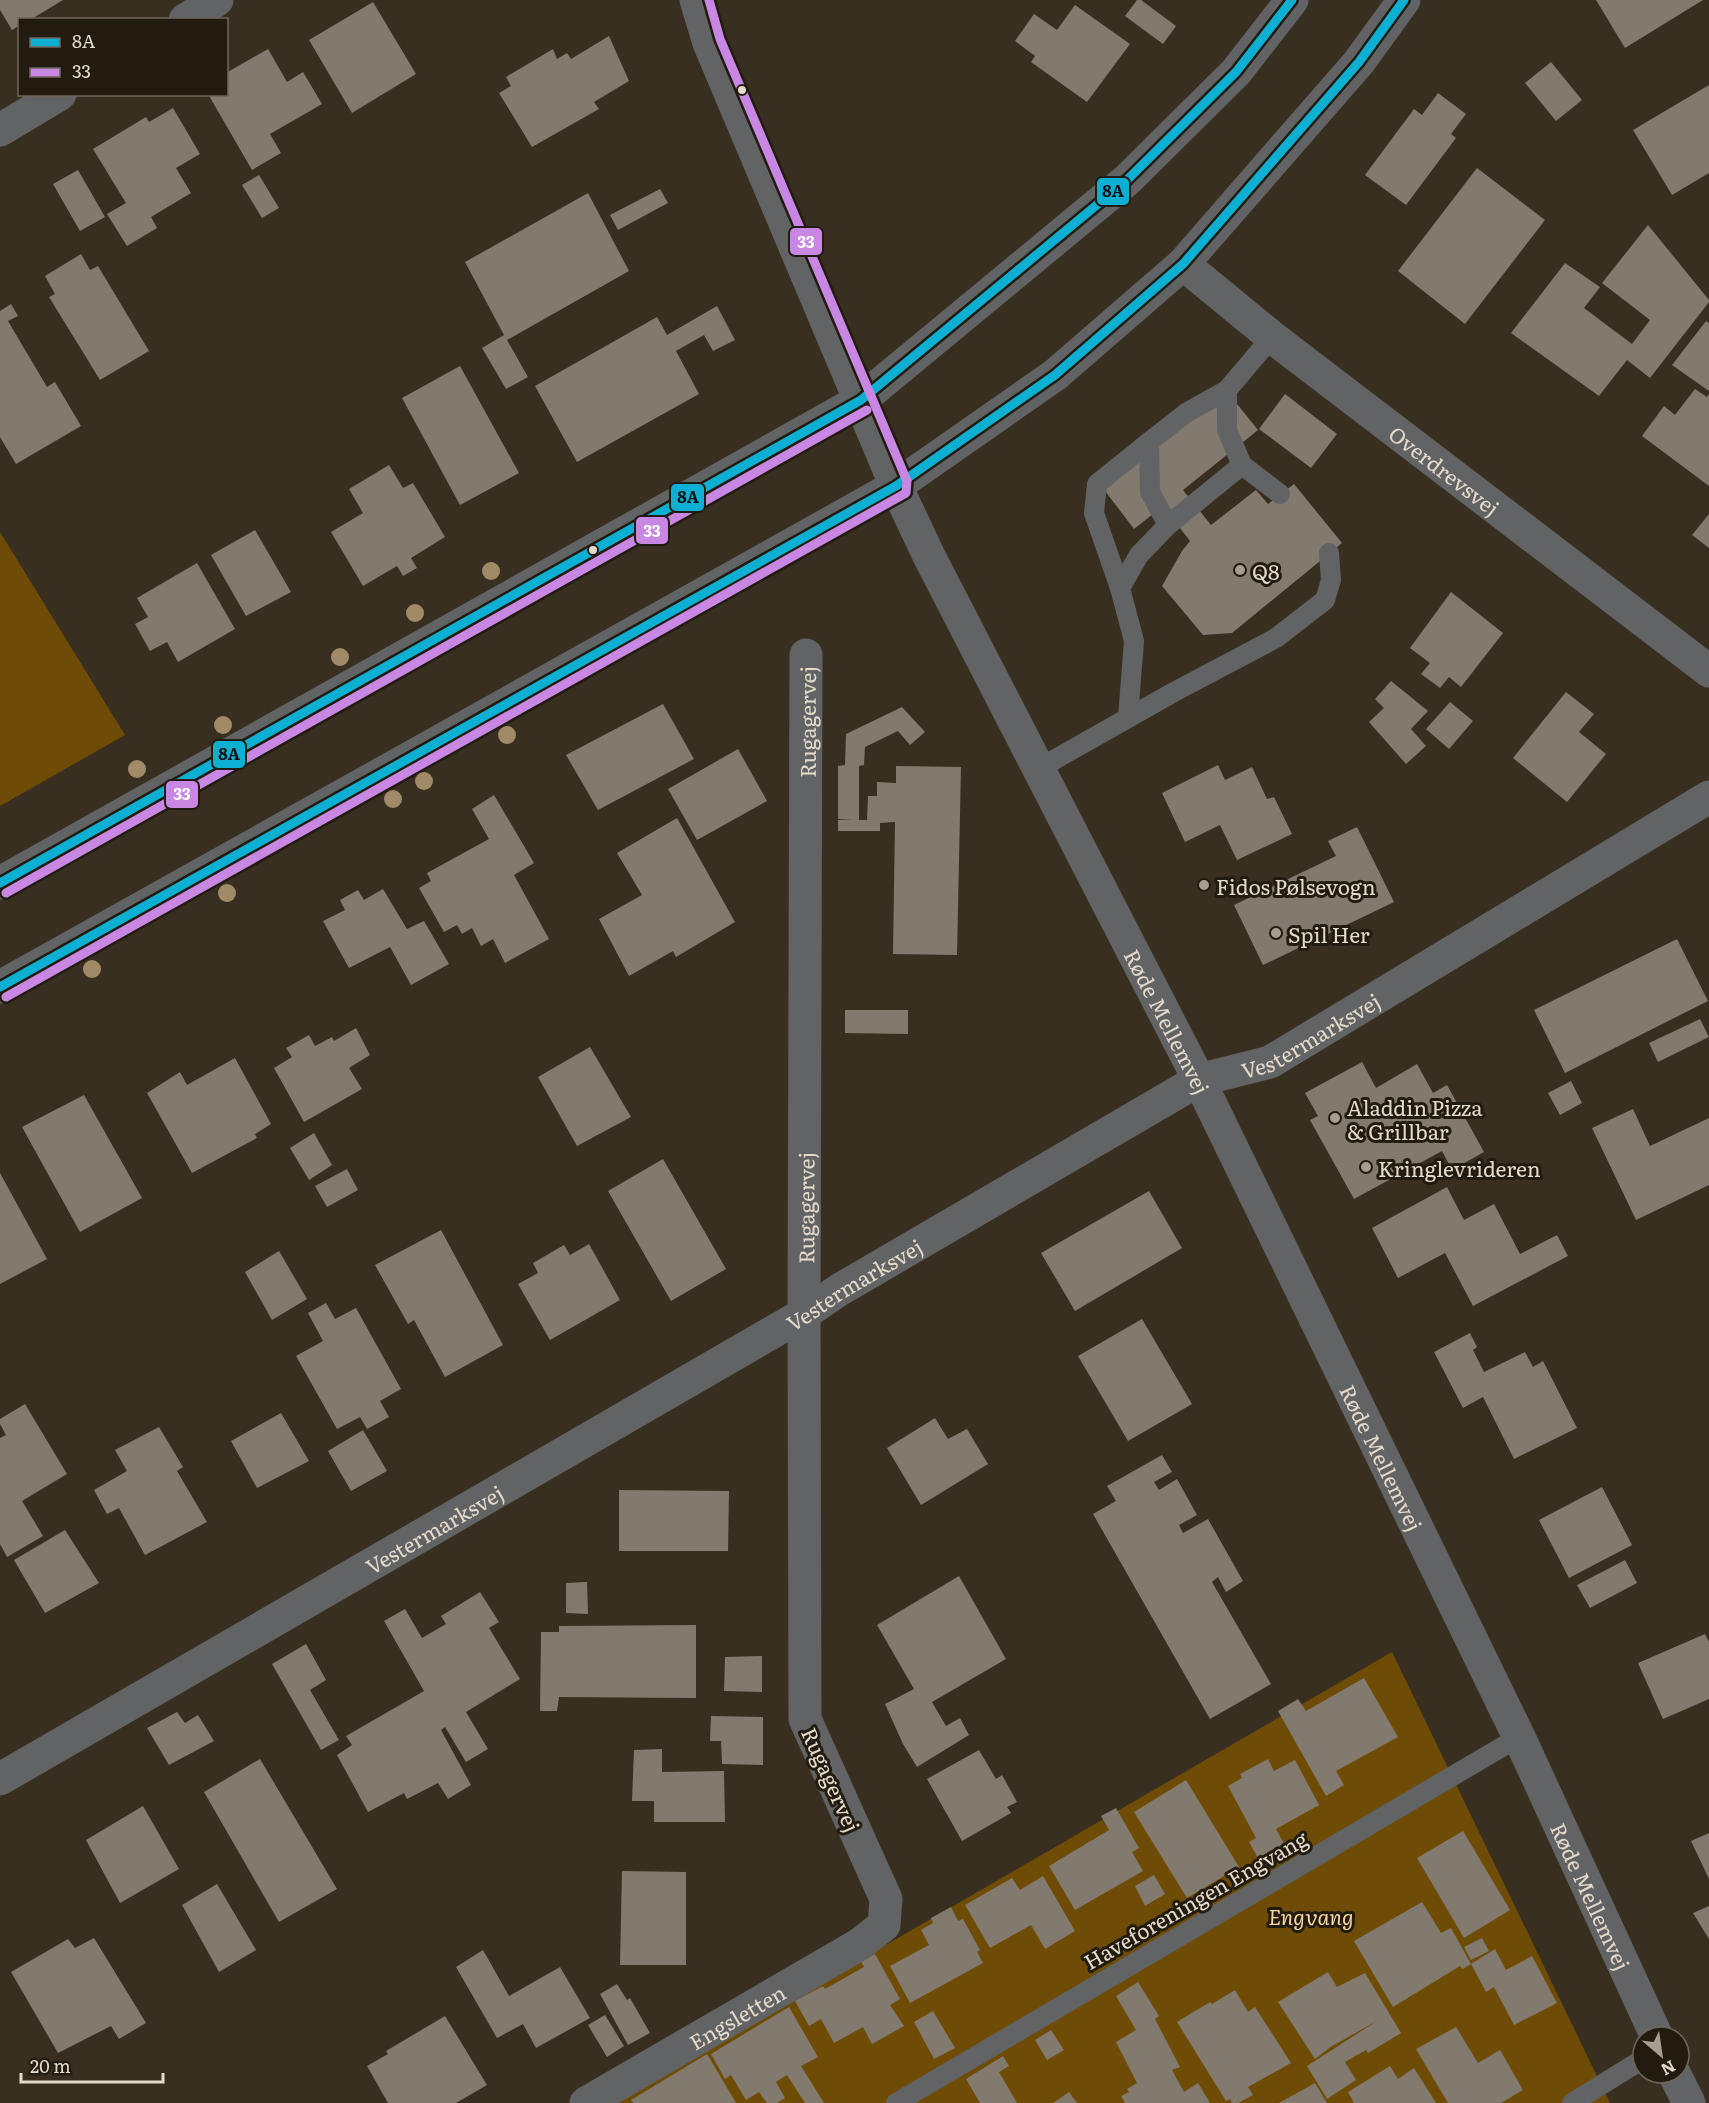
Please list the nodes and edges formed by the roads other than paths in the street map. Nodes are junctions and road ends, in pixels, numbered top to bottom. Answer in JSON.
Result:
{"nodes":[{"id":1,"x":217,"y":0,"type":"edge"},
{"id":2,"x":696,"y":0,"type":"edge"},
{"id":3,"x":1292,"y":0,"type":"edge"},
{"id":4,"x":1404,"y":0,"type":"edge"},
{"id":5,"x":187,"y":18,"type":"edge"},
{"id":6,"x":57,"y":96,"type":"edge"},
{"id":7,"x":0,"y":130,"type":"edge"},
{"id":8,"x":1183,"y":264,"type":"junction"},
{"id":9,"x":1272,"y":337,"type":"junction"},
{"id":10,"x":1227,"y":390,"type":"junction"},
{"id":11,"x":861,"y":400,"type":"junction"},
{"id":12,"x":1149,"y":442,"type":"junction"},
{"id":13,"x":1242,"y":465,"type":"junction"},
{"id":14,"x":896,"y":486,"type":"junction"},
{"id":15,"x":1280,"y":494,"type":"dead end"},
{"id":16,"x":1168,"y":525,"type":"junction"},
{"id":17,"x":1329,"y":553,"type":"dead end"},
{"id":18,"x":1120,"y":588,"type":"junction"},
{"id":19,"x":806,"y":654,"type":"dead end"},
{"id":20,"x":1709,"y":671,"type":"edge"},
{"id":21,"x":1128,"y":717,"type":"junction"},
{"id":22,"x":1038,"y":769,"type":"junction"},
{"id":23,"x":1709,"y":797,"type":"edge"},
{"id":24,"x":0,"y":883,"type":"edge"},
{"id":25,"x":0,"y":987,"type":"edge"},
{"id":26,"x":1200,"y":1080,"type":"junction"},
{"id":27,"x":804,"y":1314,"type":"junction"},
{"id":28,"x":1519,"y":1737,"type":"junction"},
{"id":29,"x":0,"y":1779,"type":"edge"},
{"id":30,"x":884,"y":1925,"type":"joint"},
{"id":31,"x":1651,"y":2025,"type":"edge"},
{"id":32,"x":1631,"y":2066,"type":"edge"},
{"id":33,"x":1680,"y":2085,"type":"edge"},
{"id":34,"x":586,"y":2103,"type":"edge"},
{"id":35,"x":896,"y":2103,"type":"edge"},
{"id":36,"x":1572,"y":2103,"type":"edge"},
{"id":37,"x":1689,"y":2103,"type":"edge"}],
"edges":[{"from":1,"to":5,"type":"street"},
{"from":2,"to":11,"type":"street","name":"Røde Mellemvej"},
{"from":3,"to":11,"type":"street"},
{"from":4,"to":8,"type":"street"},
{"from":6,"to":7,"type":"street"},
{"from":8,"to":9,"type":"street","name":"Overdrevsvej"},
{"from":8,"to":14,"type":"street"},
{"from":9,"to":10,"type":"lane"},
{"from":9,"to":20,"type":"street","name":"Overdrevsvej"},
{"from":10,"to":12,"type":"lane"},
{"from":10,"to":13,"type":"lane"},
{"from":11,"to":14,"type":"street","name":"Røde Mellemvej"},
{"from":11,"to":24,"type":"street"},
{"from":12,"to":16,"type":"lane"},
{"from":12,"to":18,"type":"lane"},
{"from":13,"to":15,"type":"lane"},
{"from":13,"to":16,"type":"lane"},
{"from":14,"to":22,"type":"street","name":"Røde Mellemvej"},
{"from":14,"to":25,"type":"street"},
{"from":16,"to":18,"type":"lane"},
{"from":17,"to":21,"type":"lane"},
{"from":18,"to":21,"type":"lane"},
{"from":19,"to":27,"type":"street","name":"Rugagervej"},
{"from":21,"to":22,"type":"lane"},
{"from":22,"to":26,"type":"street","name":"Røde Mellemvej"},
{"from":23,"to":26,"type":"street","name":"Vestermarksvej"},
{"from":26,"to":27,"type":"street","name":"Vestermarksvej"},
{"from":26,"to":28,"type":"street","name":"Røde Mellemvej"},
{"from":27,"to":29,"type":"street","name":"Vestermarksvej"},
{"from":27,"to":30,"type":"street","name":"Rugagervej"},
{"from":28,"to":31,"type":"street","name":"Røde Mellemvej"},
{"from":28,"to":35,"type":"lane","name":"Haveforeningen Engvang"},
{"from":30,"to":34,"type":"street","name":"Engsletten"},
{"from":32,"to":36,"type":"lane"},
{"from":33,"to":37,"type":"street"}]}
